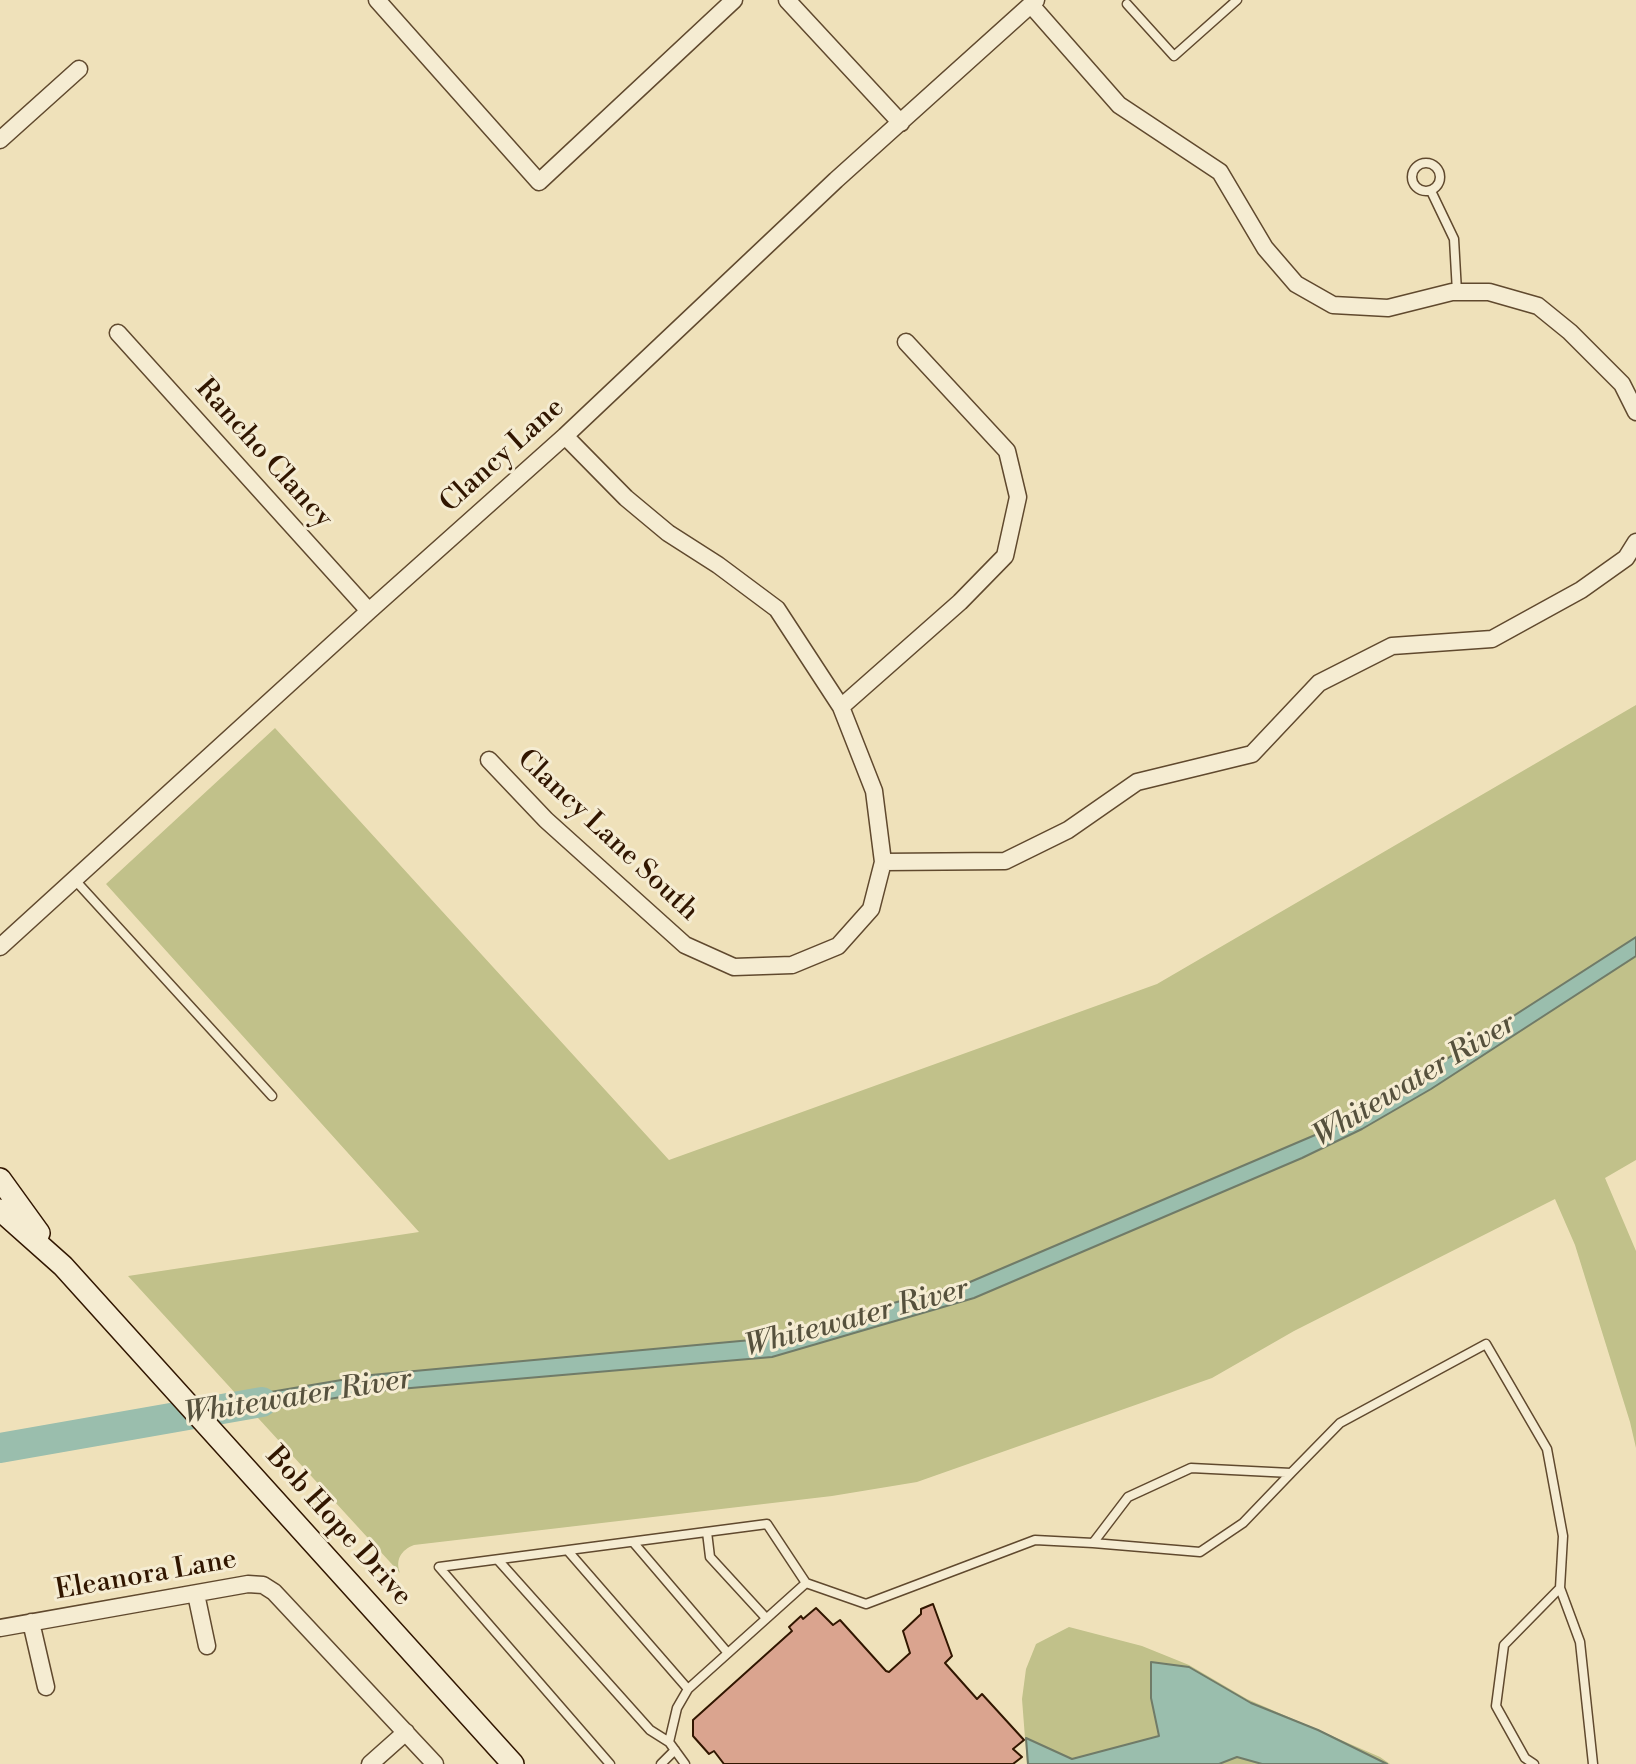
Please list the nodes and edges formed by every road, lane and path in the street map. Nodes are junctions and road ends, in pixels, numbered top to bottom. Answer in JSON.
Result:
{"nodes":[{"id":1,"x":377,"y":0,"type":"edge"},
{"id":2,"x":734,"y":0,"type":"edge"},
{"id":3,"x":787,"y":0,"type":"edge"},
{"id":4,"x":1237,"y":0,"type":"edge"},
{"id":5,"x":1034,"y":2,"type":"edge"},
{"id":6,"x":1127,"y":4,"type":"dead end"},
{"id":7,"x":79,"y":69,"type":"dead end"},
{"id":8,"x":901,"y":123,"type":"junction"},
{"id":9,"x":0,"y":140,"type":"edge"},
{"id":10,"x":1431,"y":191,"type":"dead end"},
{"id":11,"x":1457,"y":292,"type":"junction"},
{"id":12,"x":118,"y":333,"type":"dead end"},
{"id":13,"x":906,"y":342,"type":"dead end"},
{"id":14,"x":1636,"y":412,"type":"edge"},
{"id":15,"x":565,"y":436,"type":"junction"},
{"id":16,"x":1636,"y":542,"type":"edge"},
{"id":17,"x":369,"y":611,"type":"junction"},
{"id":18,"x":841,"y":707,"type":"junction"},
{"id":19,"x":488,"y":760,"type":"dead end"},
{"id":20,"x":883,"y":862,"type":"junction"},
{"id":21,"x":74,"y":879,"type":"junction"},
{"id":22,"x":0,"y":947,"type":"edge"},
{"id":23,"x":272,"y":1096,"type":"dead end"},
{"id":24,"x":0,"y":1179,"type":"edge"},
{"id":25,"x":0,"y":1210,"type":"edge"},
{"id":26,"x":62,"y":1266,"type":"junction"},
{"id":27,"x":1291,"y":1473,"type":"junction"},
{"id":28,"x":707,"y":1532,"type":"junction"},
{"id":29,"x":633,"y":1542,"type":"junction"},
{"id":30,"x":1093,"y":1543,"type":"junction"},
{"id":31,"x":568,"y":1550,"type":"junction"},
{"id":32,"x":498,"y":1559,"type":"junction"},
{"id":33,"x":806,"y":1583,"type":"junction"},
{"id":34,"x":1560,"y":1588,"type":"junction"},
{"id":35,"x":196,"y":1594,"type":"junction"},
{"id":36,"x":766,"y":1619,"type":"junction"},
{"id":37,"x":31,"y":1622,"type":"junction"},
{"id":38,"x":0,"y":1628,"type":"edge"},
{"id":39,"x":207,"y":1646,"type":"dead end"},
{"id":40,"x":727,"y":1652,"type":"junction"},
{"id":41,"x":46,"y":1687,"type":"dead end"},
{"id":42,"x":688,"y":1689,"type":"junction"},
{"id":43,"x":407,"y":1732,"type":"junction"},
{"id":44,"x":672,"y":1746,"type":"junction"},
{"id":45,"x":370,"y":1764,"type":"edge"},
{"id":46,"x":435,"y":1764,"type":"edge"},
{"id":47,"x":513,"y":1764,"type":"edge"},
{"id":48,"x":610,"y":1764,"type":"edge"},
{"id":49,"x":661,"y":1764,"type":"edge"},
{"id":50,"x":685,"y":1764,"type":"edge"},
{"id":51,"x":1534,"y":1764,"type":"edge"},
{"id":52,"x":1593,"y":1764,"type":"edge"}],
"edges":[{"from":1,"to":2,"type":"street"},
{"from":3,"to":8,"type":"street"},
{"from":4,"to":6,"type":"lane"},
{"from":5,"to":8,"type":"street","name":"Clancy Lane"},
{"from":5,"to":11,"type":"street"},
{"from":7,"to":9,"type":"street"},
{"from":8,"to":15,"type":"street","name":"Clancy Lane"},
{"from":10,"to":11,"type":"lane"},
{"from":11,"to":14,"type":"street"},
{"from":12,"to":17,"type":"street","name":"Rancho Clancy"},
{"from":13,"to":18,"type":"street"},
{"from":15,"to":17,"type":"street","name":"Clancy Lane"},
{"from":15,"to":18,"type":"street","name":"Clancy Lane South"},
{"from":16,"to":20,"type":"street"},
{"from":17,"to":21,"type":"street","name":"Clancy Lane"},
{"from":18,"to":20,"type":"street","name":"Clancy Lane South"},
{"from":19,"to":20,"type":"street","name":"Clancy Lane South"},
{"from":21,"to":22,"type":"street","name":"Clancy Lane"},
{"from":21,"to":23,"type":"lane"},
{"from":24,"to":26,"type":"main road"},
{"from":25,"to":26,"type":"main road"},
{"from":26,"to":47,"type":"main road","name":"Bob Hope Drive"},
{"from":27,"to":30,"type":"lane"},
{"from":27,"to":30,"type":"lane"},
{"from":27,"to":34,"type":"lane"},
{"from":28,"to":29,"type":"lane"},
{"from":28,"to":33,"type":"lane"},
{"from":28,"to":36,"type":"lane"},
{"from":29,"to":31,"type":"lane"},
{"from":29,"to":40,"type":"lane"},
{"from":30,"to":33,"type":"lane"},
{"from":31,"to":32,"type":"lane"},
{"from":31,"to":42,"type":"lane"},
{"from":32,"to":44,"type":"lane"},
{"from":32,"to":48,"type":"lane"},
{"from":33,"to":36,"type":"lane"},
{"from":34,"to":51,"type":"lane"},
{"from":34,"to":52,"type":"lane"},
{"from":35,"to":37,"type":"street","name":"Eleanora Lane"},
{"from":35,"to":39,"type":"street"},
{"from":35,"to":43,"type":"street","name":"Eleanora Lane"},
{"from":36,"to":40,"type":"lane"},
{"from":37,"to":38,"type":"street","name":"Eleanora Lane"},
{"from":37,"to":41,"type":"street"},
{"from":40,"to":42,"type":"lane"},
{"from":42,"to":44,"type":"lane"},
{"from":43,"to":45,"type":"street"},
{"from":43,"to":46,"type":"street","name":"Eleanora Lane"},
{"from":44,"to":49,"type":"lane"},
{"from":44,"to":50,"type":"lane"}]}
